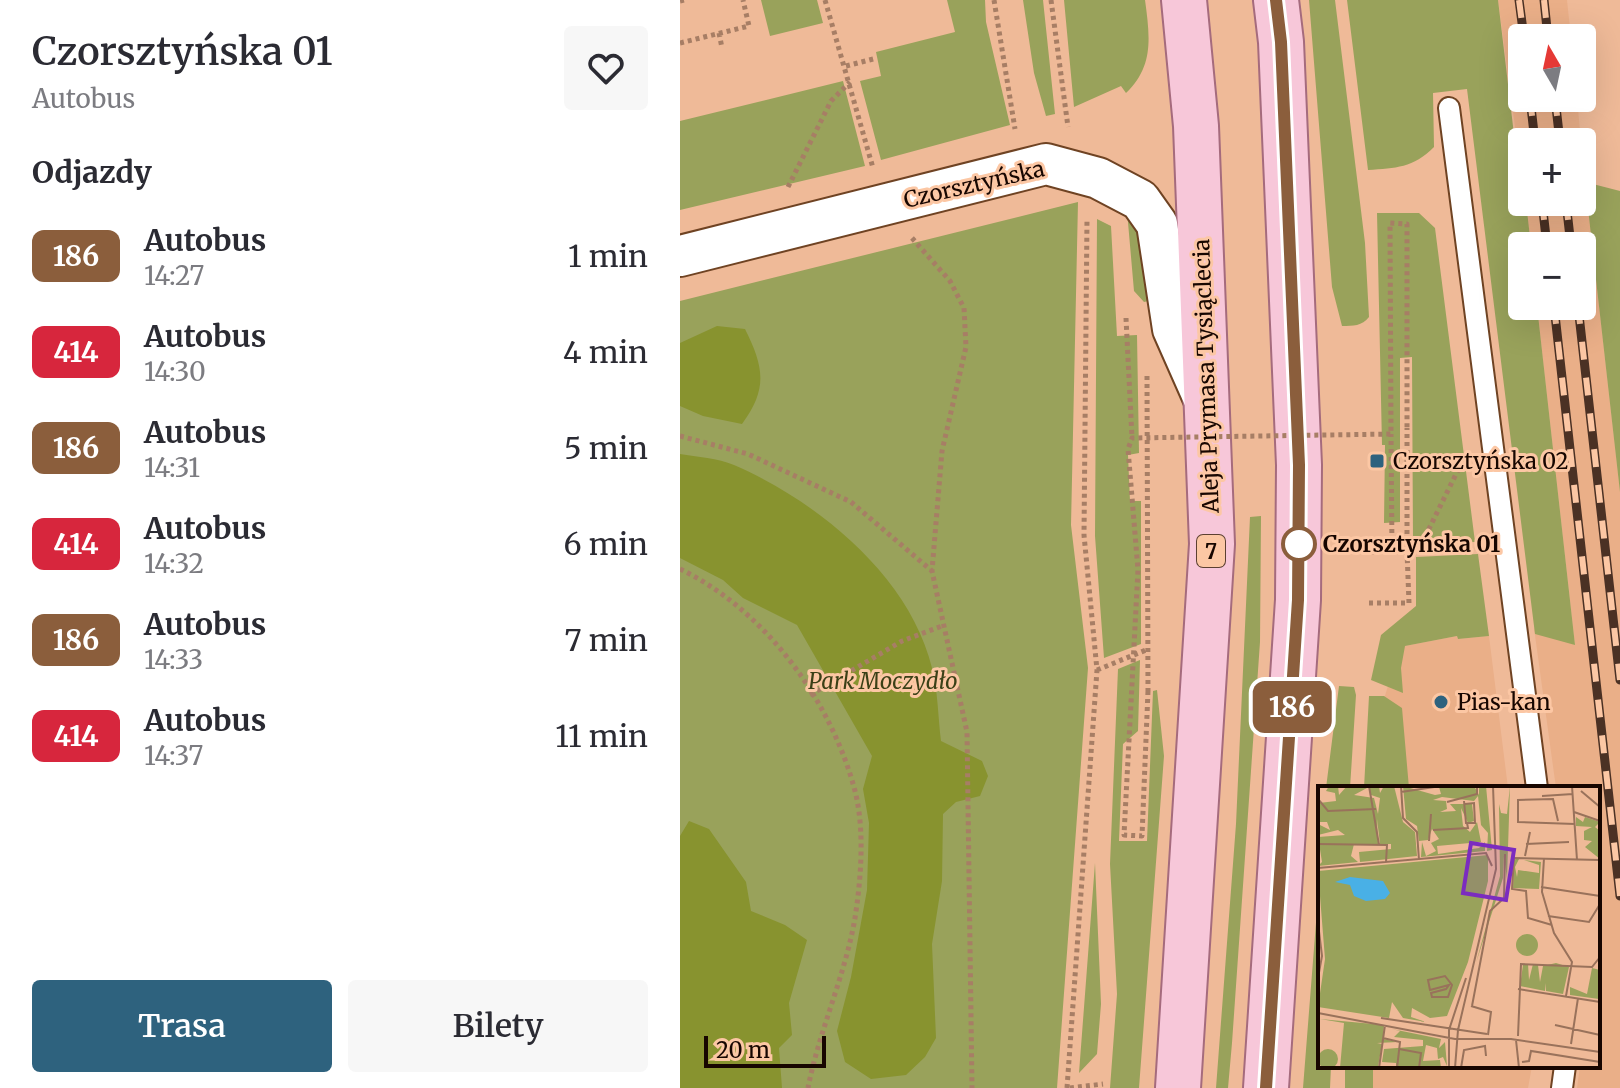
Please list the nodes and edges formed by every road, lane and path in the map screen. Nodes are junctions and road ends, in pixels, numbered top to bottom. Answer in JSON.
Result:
{"nodes":[{"id":1,"x":743,"y":0,"type":"edge"},
{"id":2,"x":825,"y":0,"type":"edge"},
{"id":3,"x":994,"y":0,"type":"edge"},
{"id":4,"x":1051,"y":0,"type":"edge"},
{"id":5,"x":1184,"y":0,"type":"edge"},
{"id":6,"x":1276,"y":0,"type":"edge"},
{"id":7,"x":719,"y":33,"type":"junction"},
{"id":8,"x":680,"y":43,"type":"edge"},
{"id":9,"x":722,"y":48,"type":"dead end"},
{"id":10,"x":877,"y":58,"type":"dead end"},
{"id":11,"x":846,"y":66,"type":"junction"},
{"id":12,"x":850,"y":82,"type":"junction"},
{"id":13,"x":1449,"y":108,"type":"dead end"},
{"id":14,"x":1068,"y":126,"type":"dead end"},
{"id":15,"x":1016,"y":131,"type":"dead end"},
{"id":16,"x":874,"y":170,"type":"dead end"},
{"id":17,"x":786,"y":191,"type":"dead end"},
{"id":18,"x":1087,"y":215,"type":"dead end"},
{"id":19,"x":910,"y":236,"type":"dead end"},
{"id":20,"x":680,"y":256,"type":"edge"},
{"id":21,"x":1126,"y":318,"type":"dead end"},
{"id":22,"x":1147,"y":366,"type":"dead end"},
{"id":23,"x":1209,"y":410,"type":"junction"},
{"id":24,"x":1391,"y":434,"type":"junction"},
{"id":25,"x":680,"y":436,"type":"edge"},
{"id":26,"x":1132,"y":438,"type":"junction"},
{"id":27,"x":1464,"y":458,"type":"dead end"},
{"id":28,"x":1392,"y":547,"type":"junction"},
{"id":29,"x":1484,"y":549,"type":"dead end"},
{"id":30,"x":1407,"y":551,"type":"junction"},
{"id":31,"x":1418,"y":551,"type":"junction"},
{"id":32,"x":1370,"y":552,"type":"dead end"},
{"id":33,"x":680,"y":569,"type":"edge"},
{"id":34,"x":932,"y":571,"type":"junction"},
{"id":35,"x":1369,"y":603,"type":"dead end"},
{"id":36,"x":942,"y":626,"type":"junction"},
{"id":37,"x":1146,"y":650,"type":"junction"},
{"id":38,"x":1097,"y":670,"type":"junction"},
{"id":39,"x":810,"y":695,"type":"junction"},
{"id":40,"x":1537,"y":786,"type":"edge"},
{"id":41,"x":1565,"y":1068,"type":"edge"},
{"id":42,"x":1103,"y":1084,"type":"dead end"},
{"id":43,"x":808,"y":1088,"type":"edge"},
{"id":44,"x":972,"y":1088,"type":"edge"},
{"id":45,"x":1068,"y":1088,"type":"edge"},
{"id":46,"x":1178,"y":1088,"type":"edge"},
{"id":47,"x":1266,"y":1088,"type":"edge"},
{"id":48,"x":1562,"y":1088,"type":"edge"}],
"edges":[{"from":1,"to":7,"type":"path"},
{"from":2,"to":11,"type":"path"},
{"from":3,"to":15,"type":"path"},
{"from":4,"to":14,"type":"path"},
{"from":5,"to":23,"type":"main road","name":"Aleja Prymasa Tysiąclecia","number":"7"},
{"from":6,"to":47,"type":"main road"},
{"from":7,"to":8,"type":"path"},
{"from":7,"to":9,"type":"path"},
{"from":10,"to":11,"type":"path"},
{"from":11,"to":12,"type":"path"},
{"from":12,"to":16,"type":"path"},
{"from":12,"to":17,"type":"path"},
{"from":13,"to":40,"type":"lane"},
{"from":18,"to":38,"type":"path"},
{"from":19,"to":34,"type":"path"},
{"from":20,"to":23,"type":"street","name":"Czorsztyńska"},
{"from":21,"to":26,"type":"path"},
{"from":22,"to":37,"type":"path"},
{"from":23,"to":46,"type":"main road","name":"Aleja Prymasa Tysiąclecia","number":"7"},
{"from":24,"to":26,"type":"path","bridge":true},
{"from":24,"to":28,"type":"path"},
{"from":24,"to":30,"type":"path","bridge":true},
{"from":25,"to":34,"type":"path"},
{"from":26,"to":37,"type":"path","bridge":true},
{"from":27,"to":31,"type":"path"},
{"from":28,"to":30,"type":"path"},
{"from":28,"to":32,"type":"path"},
{"from":29,"to":31,"type":"path"},
{"from":30,"to":31,"type":"path"},
{"from":30,"to":35,"type":"path"},
{"from":33,"to":39,"type":"path"},
{"from":34,"to":36,"type":"path"},
{"from":36,"to":39,"type":"path"},
{"from":36,"to":44,"type":"path"},
{"from":37,"to":38,"type":"path"},
{"from":38,"to":45,"type":"path"},
{"from":39,"to":43,"type":"path"},
{"from":41,"to":48,"type":"lane"},
{"from":42,"to":45,"type":"path"}]}
